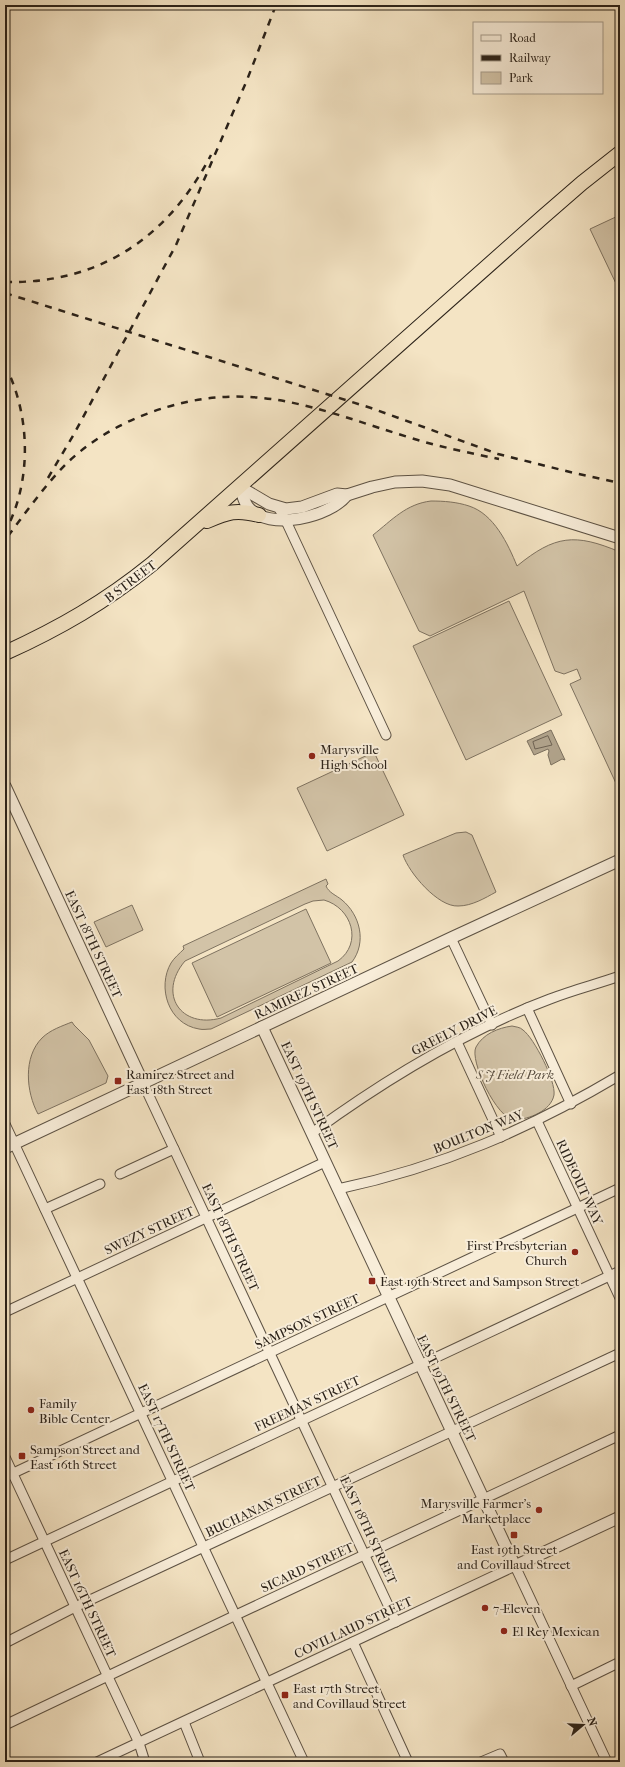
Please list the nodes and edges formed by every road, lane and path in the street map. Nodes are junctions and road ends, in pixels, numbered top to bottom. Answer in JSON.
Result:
{"nodes":[{"id":1,"x":620,"y":153,"type":"edge"},
{"id":2,"x":240,"y":487,"type":"junction"},
{"id":3,"x":347,"y":495,"type":"junction"},
{"id":4,"x":278,"y":507,"type":"junction"},
{"id":5,"x":259,"y":515,"type":"junction"},
{"id":6,"x":285,"y":519,"type":"junction"},
{"id":7,"x":197,"y":525,"type":"junction"},
{"id":8,"x":620,"y":538,"type":"edge"},
{"id":9,"x":5,"y":653,"type":"edge"},
{"id":10,"x":386,"y":735,"type":"dead end"},
{"id":11,"x":5,"y":786,"type":"edge"},
{"id":12,"x":620,"y":860,"type":"edge"},
{"id":13,"x":450,"y":938,"type":"junction"},
{"id":14,"x":620,"y":976,"type":"edge"},
{"id":15,"x":527,"y":1008,"type":"junction"},
{"id":16,"x":492,"y":1024,"type":"junction"},
{"id":17,"x":262,"y":1027,"type":"junction"},
{"id":18,"x":458,"y":1042,"type":"junction"},
{"id":19,"x":620,"y":1075,"type":"edge"},
{"id":20,"x":143,"y":1083,"type":"junction"},
{"id":21,"x":572,"y":1104,"type":"junction"},
{"id":22,"x":537,"y":1121,"type":"junction"},
{"id":23,"x":5,"y":1124,"type":"edge"},
{"id":24,"x":312,"y":1133,"type":"junction"},
{"id":25,"x":501,"y":1137,"type":"junction"},
{"id":26,"x":10,"y":1146,"type":"edge"},
{"id":27,"x":174,"y":1149,"type":"junction"},
{"id":28,"x":325,"y":1162,"type":"junction"},
{"id":29,"x":120,"y":1174,"type":"dead end"},
{"id":30,"x":100,"y":1184,"type":"dead end"},
{"id":31,"x":620,"y":1188,"type":"edge"},
{"id":32,"x":338,"y":1189,"type":"junction"},
{"id":33,"x":577,"y":1208,"type":"junction"},
{"id":34,"x":45,"y":1209,"type":"junction"},
{"id":35,"x":206,"y":1217,"type":"junction"},
{"id":36,"x":620,"y":1271,"type":"edge"},
{"id":37,"x":610,"y":1275,"type":"junction"},
{"id":38,"x":77,"y":1278,"type":"junction"},
{"id":39,"x":388,"y":1297,"type":"junction"},
{"id":40,"x":620,"y":1298,"type":"edge"},
{"id":41,"x":5,"y":1312,"type":"edge"},
{"id":42,"x":270,"y":1352,"type":"junction"},
{"id":43,"x":620,"y":1353,"type":"edge"},
{"id":44,"x":420,"y":1364,"type":"junction"},
{"id":45,"x":141,"y":1414,"type":"junction"},
{"id":46,"x":302,"y":1420,"type":"junction"},
{"id":47,"x":452,"y":1431,"type":"junction"},
{"id":48,"x":620,"y":1435,"type":"edge"},
{"id":49,"x":5,"y":1457,"type":"edge"},
{"id":50,"x":9,"y":1475,"type":"edge"},
{"id":51,"x":172,"y":1480,"type":"junction"},
{"id":52,"x":334,"y":1487,"type":"junction"},
{"id":53,"x":484,"y":1499,"type":"junction"},
{"id":54,"x":620,"y":1517,"type":"edge"},
{"id":55,"x":44,"y":1541,"type":"junction"},
{"id":56,"x":205,"y":1548,"type":"junction"},
{"id":57,"x":365,"y":1554,"type":"junction"},
{"id":58,"x":5,"y":1560,"type":"edge"},
{"id":59,"x":515,"y":1566,"type":"junction"},
{"id":60,"x":75,"y":1607,"type":"junction"},
{"id":61,"x":236,"y":1615,"type":"junction"},
{"id":62,"x":396,"y":1622,"type":"junction"},
{"id":63,"x":353,"y":1642,"type":"junction"},
{"id":64,"x":5,"y":1643,"type":"edge"},
{"id":65,"x":620,"y":1662,"type":"edge"},
{"id":66,"x":107,"y":1676,"type":"junction"},
{"id":67,"x":267,"y":1682,"type":"junction"},
{"id":68,"x":571,"y":1686,"type":"junction"},
{"id":69,"x":184,"y":1722,"type":"junction"},
{"id":70,"x":5,"y":1725,"type":"edge"},
{"id":71,"x":139,"y":1743,"type":"junction"},
{"id":72,"x":502,"y":1758,"type":"edge"},
{"id":73,"x":97,"y":1762,"type":"edge"},
{"id":74,"x":145,"y":1762,"type":"edge"},
{"id":75,"x":200,"y":1762,"type":"edge"},
{"id":76,"x":304,"y":1762,"type":"edge"},
{"id":77,"x":408,"y":1762,"type":"edge"},
{"id":78,"x":481,"y":1762,"type":"edge"},
{"id":79,"x":607,"y":1762,"type":"edge"}],
"edges":[{"from":1,"to":2,"type":"highway","name":"B STREET"},
{"from":2,"to":4,"type":"street"},
{"from":2,"to":5,"type":"street"},
{"from":2,"to":7,"type":"highway","name":"B STREET"},
{"from":3,"to":4,"type":"street"},
{"from":3,"to":6,"type":"street"},
{"from":3,"to":8,"type":"street"},
{"from":4,"to":6,"type":"street"},
{"from":5,"to":6,"type":"street"},
{"from":5,"to":7,"type":"highway"},
{"from":6,"to":10,"type":"street"},
{"from":7,"to":9,"type":"highway","name":"B STREET"},
{"from":11,"to":20,"type":"street","name":"EAST 18TH STREET"},
{"from":12,"to":13,"type":"street","name":"RAMIREZ STREET"},
{"from":13,"to":16,"type":"street"},
{"from":13,"to":17,"type":"street","name":"RAMIREZ STREET"},
{"from":14,"to":15,"type":"street","name":"GREELY DRIVE"},
{"from":15,"to":16,"type":"street","name":"GREELY DRIVE"},
{"from":15,"to":21,"type":"street"},
{"from":16,"to":18,"type":"street","name":"GREELY DRIVE"},
{"from":17,"to":20,"type":"street","name":"RAMIREZ STREET"},
{"from":17,"to":24,"type":"street","name":"EAST 19TH STREET"},
{"from":18,"to":24,"type":"street","name":"GREELY DRIVE"},
{"from":18,"to":25,"type":"street"},
{"from":19,"to":21,"type":"street","name":"BOULTON WAY"},
{"from":20,"to":26,"type":"street","name":"RAMIREZ STREET"},
{"from":20,"to":27,"type":"street","name":"EAST 18TH STREET"},
{"from":21,"to":22,"type":"street","name":"BOULTON WAY"},
{"from":22,"to":25,"type":"street","name":"BOULTON WAY"},
{"from":22,"to":33,"type":"street","name":"RIDEOUT WAY"},
{"from":23,"to":26,"type":"street","name":"EAST 17TH STREET"},
{"from":24,"to":28,"type":"street","name":"EAST 19TH STREET"},
{"from":25,"to":32,"type":"street","name":"BOULTON WAY"},
{"from":26,"to":34,"type":"street","name":"EAST 17TH STREET"},
{"from":27,"to":29,"type":"street"},
{"from":27,"to":35,"type":"street","name":"EAST 18TH STREET"},
{"from":28,"to":32,"type":"street","name":"EAST 19TH STREET"},
{"from":28,"to":35,"type":"street","name":"SWEZY STREET"},
{"from":30,"to":34,"type":"street"},
{"from":31,"to":33,"type":"street","name":"SAMPSON STREET"},
{"from":32,"to":39,"type":"street","name":"EAST 19TH STREET"},
{"from":33,"to":37,"type":"street","name":"RIDEOUT WAY"},
{"from":33,"to":39,"type":"street","name":"SAMPSON STREET"},
{"from":34,"to":38,"type":"street","name":"EAST 17TH STREET"},
{"from":35,"to":38,"type":"street","name":"SWEZY STREET"},
{"from":35,"to":42,"type":"street","name":"EAST 18TH STREET"},
{"from":36,"to":37,"type":"street","name":"FREEMAN STREET"},
{"from":37,"to":40,"type":"street","name":"RIDEOUT WAY"},
{"from":37,"to":44,"type":"street","name":"FREEMAN STREET"},
{"from":38,"to":41,"type":"street","name":"SWEZY STREET"},
{"from":38,"to":45,"type":"street","name":"EAST 17TH STREET"},
{"from":39,"to":42,"type":"street","name":"SAMPSON STREET"},
{"from":39,"to":44,"type":"street","name":"EAST 19TH STREET"},
{"from":42,"to":45,"type":"street","name":"SAMPSON STREET"},
{"from":42,"to":46,"type":"street","name":"EAST 18TH STREET"},
{"from":43,"to":47,"type":"street","name":"BUCHANAN STREET"},
{"from":44,"to":46,"type":"street","name":"FREEMAN STREET"},
{"from":44,"to":47,"type":"street","name":"EAST 19TH STREET"},
{"from":45,"to":50,"type":"street","name":"SAMPSON STREET"},
{"from":45,"to":51,"type":"street","name":"EAST 17TH STREET"},
{"from":46,"to":51,"type":"street","name":"FREEMAN STREET"},
{"from":46,"to":52,"type":"street","name":"EAST 18TH STREET"},
{"from":47,"to":52,"type":"street","name":"BUCHANAN STREET"},
{"from":47,"to":53,"type":"street","name":"EAST 19TH STREET"},
{"from":48,"to":53,"type":"street","name":"SICARD STREET"},
{"from":49,"to":50,"type":"street","name":"EAST 16TH STREET"},
{"from":50,"to":55,"type":"street","name":"EAST 16TH STREET"},
{"from":51,"to":55,"type":"street","name":"FREEMAN STREET"},
{"from":51,"to":56,"type":"street","name":"EAST 17TH STREET"},
{"from":52,"to":56,"type":"street","name":"BUCHANAN STREET"},
{"from":52,"to":57,"type":"street","name":"EAST 18TH STREET"},
{"from":53,"to":57,"type":"street","name":"SICARD STREET"},
{"from":53,"to":59,"type":"street","name":"EAST 19TH STREET"},
{"from":54,"to":59,"type":"street","name":"COVILLAUD STREET"},
{"from":55,"to":58,"type":"street","name":"FREEMAN STREET"},
{"from":55,"to":60,"type":"street","name":"EAST 16TH STREET"},
{"from":56,"to":60,"type":"street","name":"BUCHANAN STREET"},
{"from":56,"to":61,"type":"street","name":"EAST 17TH STREET"},
{"from":57,"to":61,"type":"street","name":"SICARD STREET"},
{"from":57,"to":62,"type":"street","name":"EAST 18TH STREET"},
{"from":59,"to":62,"type":"street","name":"COVILLAUD STREET"},
{"from":59,"to":68,"type":"street","name":"EAST 19TH STREET"},
{"from":60,"to":64,"type":"street","name":"BUCHANAN STREET"},
{"from":60,"to":66,"type":"street","name":"EAST 16TH STREET"},
{"from":61,"to":66,"type":"street","name":"SICARD STREET"},
{"from":61,"to":67,"type":"street","name":"EAST 17TH STREET"},
{"from":62,"to":63,"type":"street","name":"COVILLAUD STREET"},
{"from":63,"to":67,"type":"street","name":"COVILLAUD STREET"},
{"from":63,"to":77,"type":"street"},
{"from":65,"to":68,"type":"street"},
{"from":66,"to":70,"type":"street","name":"SICARD STREET"},
{"from":66,"to":71,"type":"street","name":"EAST 16TH STREET"},
{"from":67,"to":69,"type":"street","name":"COVILLAUD STREET"},
{"from":67,"to":76,"type":"street","name":"EAST 17TH STREET"},
{"from":68,"to":79,"type":"street","name":"EAST 19TH STREET"},
{"from":69,"to":71,"type":"street","name":"COVILLAUD STREET"},
{"from":69,"to":75,"type":"street"},
{"from":71,"to":73,"type":"street","name":"COVILLAUD STREET"},
{"from":71,"to":74,"type":"street","name":"EAST 16TH STREET"},
{"from":72,"to":78,"type":"street"}]}
